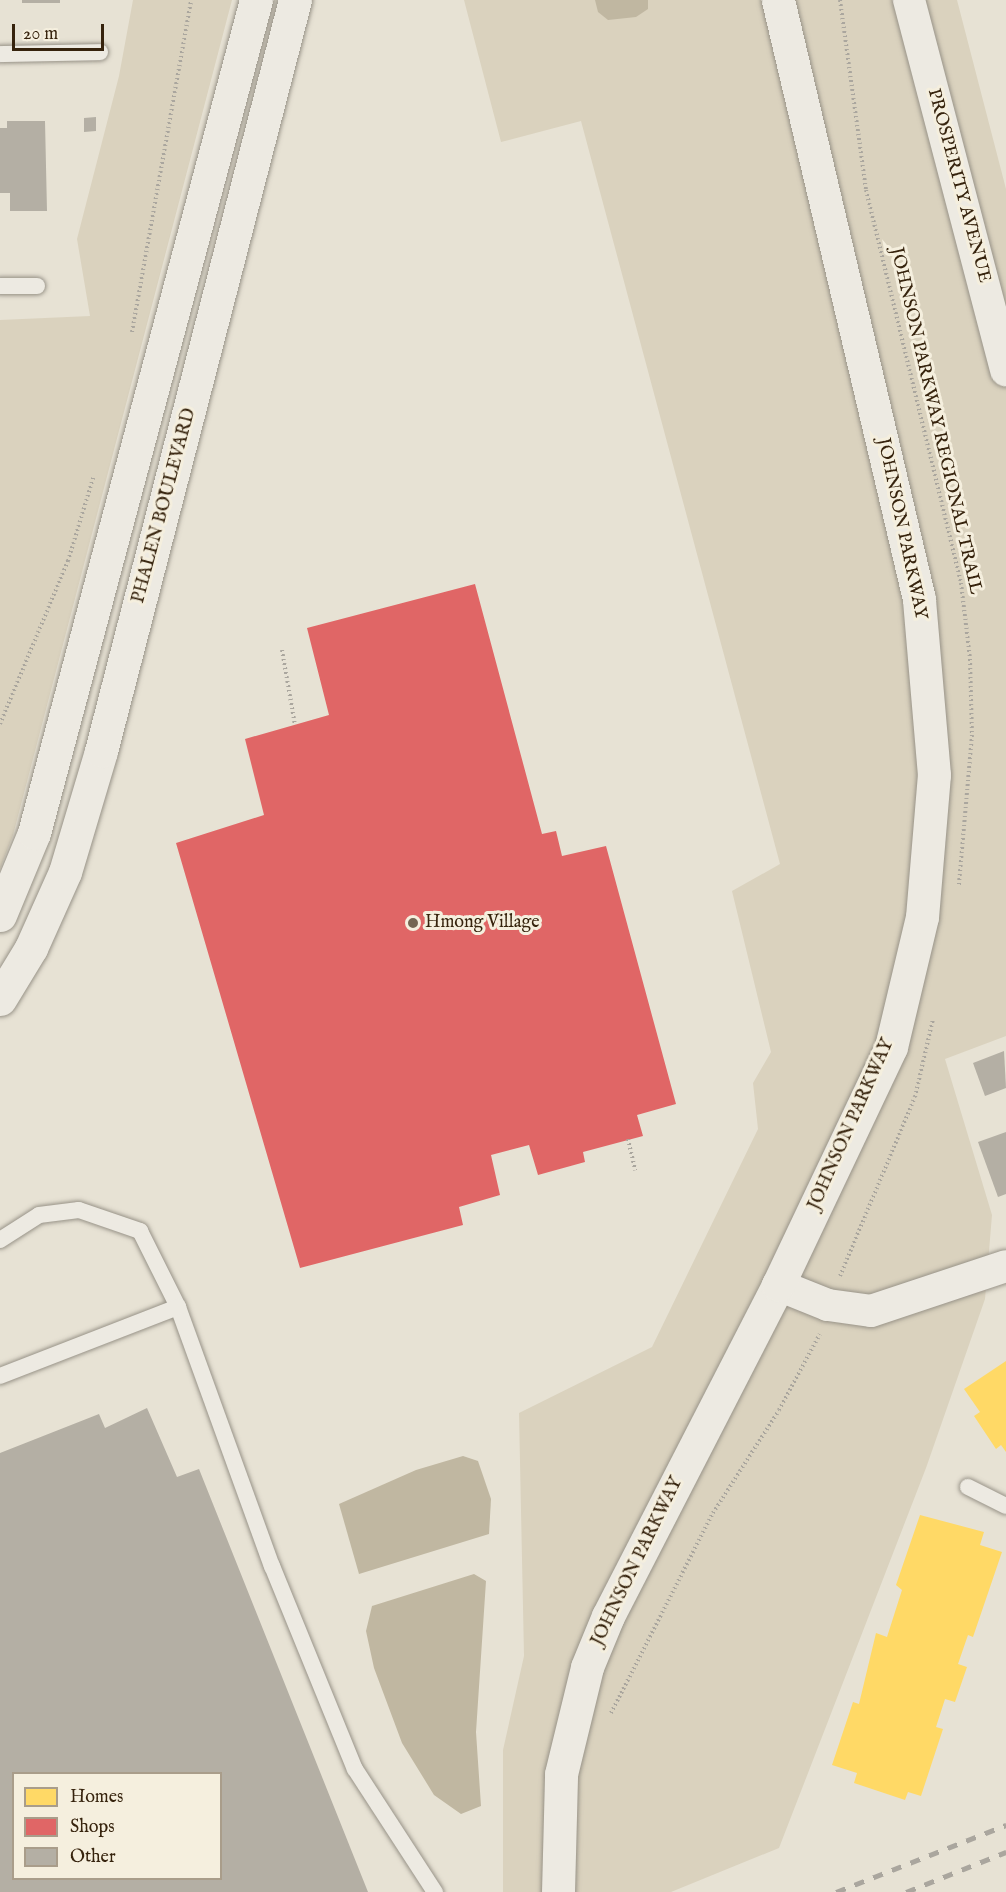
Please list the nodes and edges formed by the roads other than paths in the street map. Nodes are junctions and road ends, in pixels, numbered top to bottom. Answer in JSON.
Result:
{"nodes":[{"id":1,"x":256,"y":0,"type":"edge"},
{"id":2,"x":295,"y":0,"type":"edge"},
{"id":3,"x":778,"y":0,"type":"edge"},
{"id":4,"x":909,"y":0,"type":"edge"},
{"id":5,"x":100,"y":52,"type":"dead end"},
{"id":6,"x":0,"y":54,"type":"edge"},
{"id":7,"x":37,"y":285,"type":"dead end"},
{"id":8,"x":0,"y":286,"type":"edge"},
{"id":9,"x":1006,"y":371,"type":"edge"},
{"id":10,"x":0,"y":915,"type":"edge"},
{"id":11,"x":0,"y":999,"type":"edge"},
{"id":12,"x":0,"y":1240,"type":"edge"},
{"id":13,"x":1006,"y":1266,"type":"edge"},
{"id":14,"x":778,"y":1285,"type":"junction"},
{"id":15,"x":178,"y":1307,"type":"junction"},
{"id":16,"x":0,"y":1376,"type":"edge"},
{"id":17,"x":968,"y":1487,"type":"dead end"},
{"id":18,"x":1006,"y":1506,"type":"edge"},
{"id":19,"x":435,"y":1892,"type":"edge"},
{"id":20,"x":558,"y":1892,"type":"edge"}],
"edges":[{"from":1,"to":10,"type":"main road"},
{"from":2,"to":11,"type":"main road","name":"PHALEN BOULEVARD"},
{"from":3,"to":14,"type":"main road","name":"JOHNSON PARKWAY"},
{"from":4,"to":9,"type":"street","name":"PROSPERITY AVENUE"},
{"from":5,"to":6,"type":"lane"},
{"from":7,"to":8,"type":"lane"},
{"from":12,"to":15,"type":"lane"},
{"from":13,"to":14,"type":"street"},
{"from":14,"to":20,"type":"main road","name":"JOHNSON PARKWAY"},
{"from":15,"to":16,"type":"lane"},
{"from":15,"to":19,"type":"lane"},
{"from":17,"to":18,"type":"lane"}]}
